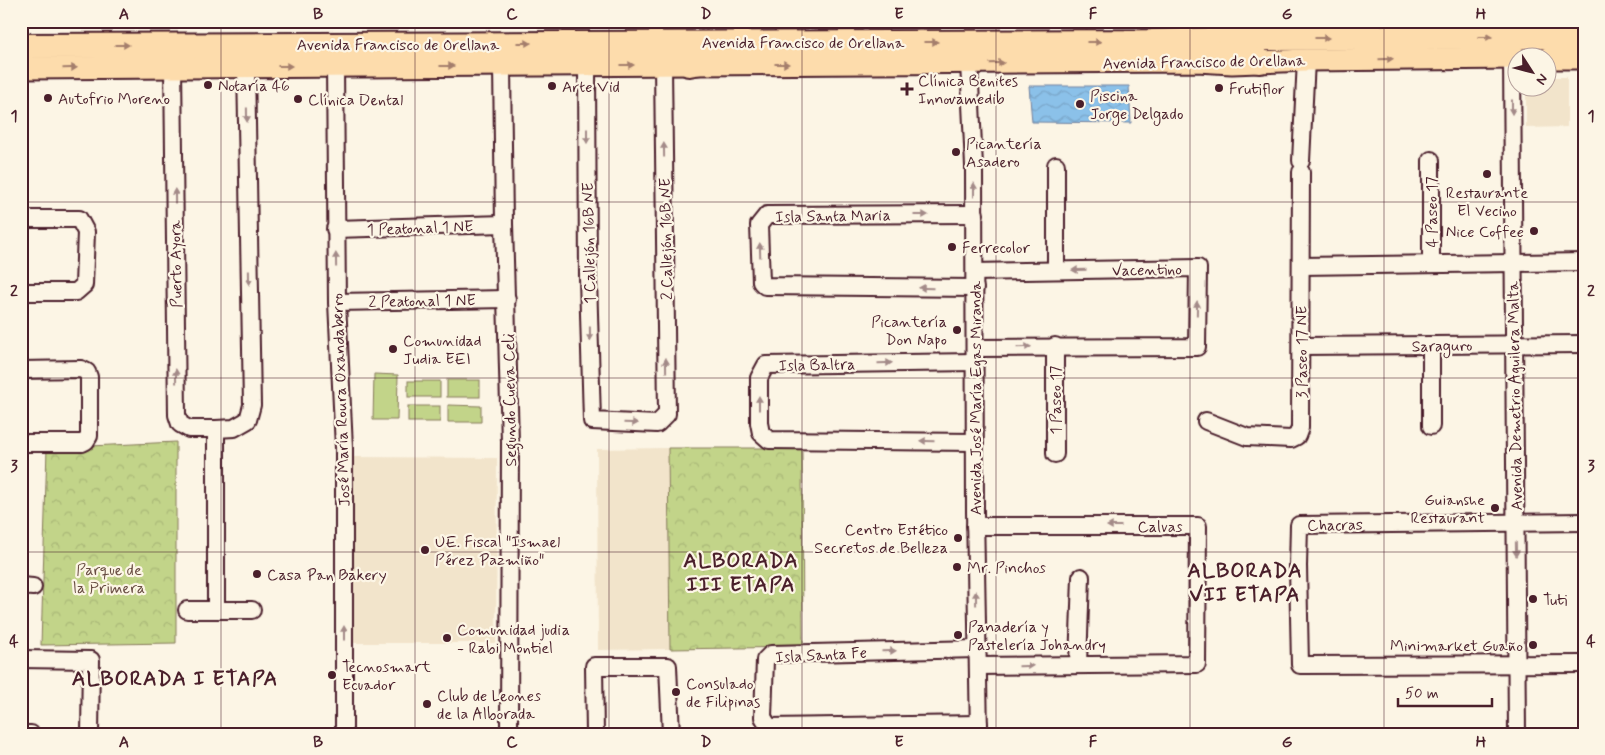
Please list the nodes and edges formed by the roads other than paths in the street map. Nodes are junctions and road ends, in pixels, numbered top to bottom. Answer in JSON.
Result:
{"nodes":[{"id":1,"x":1584,"y":36,"type":"edge"},
{"id":2,"x":818,"y":42,"type":"junction"},
{"id":3,"x":1151,"y":42,"type":"junction"},
{"id":4,"x":21,"y":46,"type":"edge"},
{"id":5,"x":1508,"y":58,"type":"edge"},
{"id":6,"x":1558,"y":58,"type":"edge"},
{"id":7,"x":1584,"y":58,"type":"edge"},
{"id":8,"x":1306,"y":60,"type":"junction"},
{"id":9,"x":21,"y":61,"type":"edge"},
{"id":10,"x":1260,"y":61,"type":"junction"},
{"id":11,"x":969,"y":63,"type":"junction"},
{"id":12,"x":689,"y":64,"type":"junction"},
{"id":13,"x":587,"y":65,"type":"junction"},
{"id":14,"x":663,"y":65,"type":"junction"},
{"id":15,"x":174,"y":66,"type":"junction"},
{"id":16,"x":246,"y":66,"type":"junction"},
{"id":17,"x":335,"y":66,"type":"junction"},
{"id":18,"x":502,"y":66,"type":"junction"},
{"id":19,"x":32,"y":68,"type":"edge"},
{"id":20,"x":1515,"y":98,"type":"edge"},
{"id":21,"x":1431,"y":160,"type":"dead end"},
{"id":22,"x":1056,"y":165,"type":"dead end"},
{"id":23,"x":974,"y":214,"type":"junction"},
{"id":24,"x":21,"y":219,"type":"edge"},
{"id":25,"x":504,"y":224,"type":"junction"},
{"id":26,"x":336,"y":230,"type":"junction"},
{"id":27,"x":1584,"y":262,"type":"edge"},
{"id":28,"x":1431,"y":263,"type":"junction"},
{"id":29,"x":1513,"y":263,"type":"junction"},
{"id":30,"x":1301,"y":266,"type":"junction"},
{"id":31,"x":1056,"y":270,"type":"junction"},
{"id":32,"x":975,"y":280,"type":"junction"},
{"id":33,"x":21,"y":292,"type":"edge"},
{"id":34,"x":507,"y":299,"type":"junction"},
{"id":35,"x":337,"y":302,"type":"junction"},
{"id":36,"x":1514,"y":343,"type":"junction"},
{"id":37,"x":1584,"y":344,"type":"edge"},
{"id":38,"x":1432,"y":345,"type":"junction"},
{"id":39,"x":1055,"y":346,"type":"junction"},
{"id":40,"x":1300,"y":346,"type":"junction"},
{"id":41,"x":975,"y":355,"type":"junction"},
{"id":42,"x":21,"y":370,"type":"edge"},
{"id":43,"x":592,"y":421,"type":"joint"},
{"id":44,"x":1206,"y":421,"type":"dead end"},
{"id":45,"x":1431,"y":426,"type":"dead end"},
{"id":46,"x":216,"y":429,"type":"junction"},
{"id":47,"x":975,"y":442,"type":"junction"},
{"id":48,"x":21,"y":443,"type":"edge"},
{"id":49,"x":1054,"y":454,"type":"dead end"},
{"id":50,"x":1516,"y":522,"type":"junction"},
{"id":51,"x":1584,"y":522,"type":"edge"},
{"id":52,"x":975,"y":526,"type":"junction"},
{"id":53,"x":1082,"y":577,"type":"dead end"},
{"id":54,"x":216,"y":609,"type":"junction"},
{"id":55,"x":187,"y":610,"type":"dead end"},
{"id":56,"x":252,"y":610,"type":"dead end"},
{"id":57,"x":977,"y":649,"type":"junction"},
{"id":58,"x":21,"y":659,"type":"edge"},
{"id":59,"x":1078,"y":664,"type":"junction"},
{"id":60,"x":1584,"y":664,"type":"edge"},
{"id":61,"x":1517,"y":665,"type":"junction"},
{"id":62,"x":978,"y":666,"type":"junction"},
{"id":63,"x":979,"y":729,"type":"edge"},
{"id":64,"x":21,"y":734,"type":"edge"},
{"id":65,"x":31,"y":734,"type":"edge"},
{"id":66,"x":90,"y":734,"type":"edge"},
{"id":67,"x":344,"y":734,"type":"edge"},
{"id":68,"x":509,"y":734,"type":"edge"},
{"id":69,"x":595,"y":734,"type":"edge"},
{"id":70,"x":671,"y":734,"type":"edge"},
{"id":71,"x":1517,"y":734,"type":"edge"}],
"edges":[{"from":3,"to":1,"type":"highway","name":"Avenida Francisco de Orellana","one_way":true},
{"from":2,"to":3,"type":"highway","name":"Avenida Francisco de Orellana","one_way":true},
{"from":4,"to":2,"type":"highway","name":"Avenida Francisco de Orellana","one_way":true},
{"from":2,"to":12,"type":"highway"},
{"from":3,"to":10,"type":"highway"},
{"from":8,"to":5,"type":"main road","name":"Avenida Francisco de Orellana","one_way":true},
{"from":6,"to":7,"type":"main road"},
{"from":8,"to":10,"type":"main road","name":"Avenida Francisco de Orellana"},
{"from":8,"to":30,"type":"street","name":"3 Paseo 17 NE"},
{"from":9,"to":19,"type":"main road","name":"Avenida Francisco de Orellana"},
{"from":11,"to":10,"type":"main road","name":"Avenida Francisco de Orellana","one_way":true},
{"from":12,"to":11,"type":"main road","name":"Avenida Francisco de Orellana","one_way":true},
{"from":23,"to":11,"type":"street","name":"Avenida José María Egas Miranda","one_way":true},
{"from":12,"to":14,"type":"main road","name":"Avenida Francisco de Orellana"},
{"from":13,"to":14,"type":"main road","name":"Avenida Francisco de Orellana","one_way":true},
{"from":13,"to":18,"type":"main road","name":"Avenida Francisco de Orellana"},
{"from":13,"to":43,"type":"street","name":"1 Callejón 16B NE","one_way":true},
{"from":43,"to":14,"type":"street","name":"2 Callejón 16B NE","one_way":true},
{"from":15,"to":16,"type":"main road","name":"Avenida Francisco de Orellana"},
{"from":19,"to":15,"type":"main road","name":"Avenida Francisco de Orellana","one_way":true},
{"from":46,"to":15,"type":"street","name":"Puerto Ayora","one_way":true},
{"from":16,"to":17,"type":"main road","name":"Avenida Francisco de Orellana","one_way":true},
{"from":16,"to":46,"type":"street","name":"Puerto Ayora","one_way":true},
{"from":17,"to":18,"type":"main road","name":"Avenida Francisco de Orellana","one_way":true},
{"from":17,"to":26,"type":"street","name":"José María Roura Oxandaberro"},
{"from":18,"to":25,"type":"street","name":"Segundo Cueva Celi"},
{"from":20,"to":29,"type":"street","name":"Avenida Demetrio Aguilera Malta","one_way":true},
{"from":21,"to":28,"type":"street","name":"4 Paseo 17"},
{"from":22,"to":31,"type":"street"},
{"from":23,"to":32,"type":"street","name":"Avenida José María Egas Miranda"},
{"from":32,"to":23,"type":"street","name":"Isla Santa Maria","one_way":true},
{"from":24,"to":33,"type":"street"},
{"from":25,"to":26,"type":"street","name":"1 Peatonal 1 NE"},
{"from":25,"to":34,"type":"street","name":"Segundo Cueva Celi"},
{"from":35,"to":26,"type":"street","name":"José María Roura Oxandaberro","one_way":true},
{"from":27,"to":29,"type":"street"},
{"from":28,"to":29,"type":"street"},
{"from":28,"to":30,"type":"street"},
{"from":29,"to":36,"type":"street","name":"Avenida Demetrio Aguilera Malta"},
{"from":30,"to":40,"type":"street","name":"3 Paseo 17 NE"},
{"from":31,"to":32,"type":"street","name":"Vacentino"},
{"from":39,"to":31,"type":"street","name":"Vacentino","one_way":true},
{"from":32,"to":41,"type":"street","name":"Avenida José María Egas Miranda"},
{"from":34,"to":35,"type":"street","name":"2 Peatonal 1 NE"},
{"from":34,"to":68,"type":"street","name":"Segundo Cueva Celi"},
{"from":67,"to":35,"type":"street","name":"José María Roura Oxandaberro","one_way":true},
{"from":36,"to":37,"type":"street","name":"Saraguro"},
{"from":36,"to":38,"type":"street","name":"Saraguro"},
{"from":36,"to":50,"type":"street","name":"Avenida Demetrio Aguilera Malta"},
{"from":38,"to":40,"type":"street","name":"Saraguro"},
{"from":38,"to":45,"type":"street"},
{"from":41,"to":39,"type":"street","name":"Vacentino","one_way":true},
{"from":39,"to":49,"type":"street","name":"1 Paseo 17"},
{"from":40,"to":44,"type":"street","name":"3 Paseo 17 NE"},
{"from":41,"to":47,"type":"street","name":"Avenida José María Egas Miranda"},
{"from":47,"to":41,"type":"street","name":"Isla Baltra","one_way":true},
{"from":42,"to":48,"type":"street"},
{"from":46,"to":54,"type":"street"},
{"from":47,"to":52,"type":"street","name":"Avenida José María Egas Miranda"},
{"from":50,"to":51,"type":"street","name":"Chacras"},
{"from":50,"to":61,"type":"street","name":"Avenida Demetrio Aguilera Malta","one_way":true},
{"from":50,"to":61,"type":"street","name":"Chacras"},
{"from":57,"to":52,"type":"street","name":"Avenida José María Egas Miranda","one_way":true},
{"from":59,"to":52,"type":"street","name":"Calvas","one_way":true},
{"from":53,"to":59,"type":"street"},
{"from":54,"to":55,"type":"street"},
{"from":54,"to":56,"type":"street"},
{"from":57,"to":62,"type":"street","name":"Avenida José María Egas Miranda"},
{"from":63,"to":57,"type":"street","name":"Isla Santa Fe","one_way":true},
{"from":58,"to":66,"type":"street"},
{"from":62,"to":59,"type":"street","name":"Calvas","one_way":true},
{"from":60,"to":61,"type":"street","name":"Chacras"},
{"from":61,"to":71,"type":"street","name":"Avenida Demetrio Aguilera Malta"},
{"from":62,"to":63,"type":"street","name":"Avenida José María Egas Miranda"},
{"from":64,"to":65,"type":"street"},
{"from":69,"to":70,"type":"street"}]}
